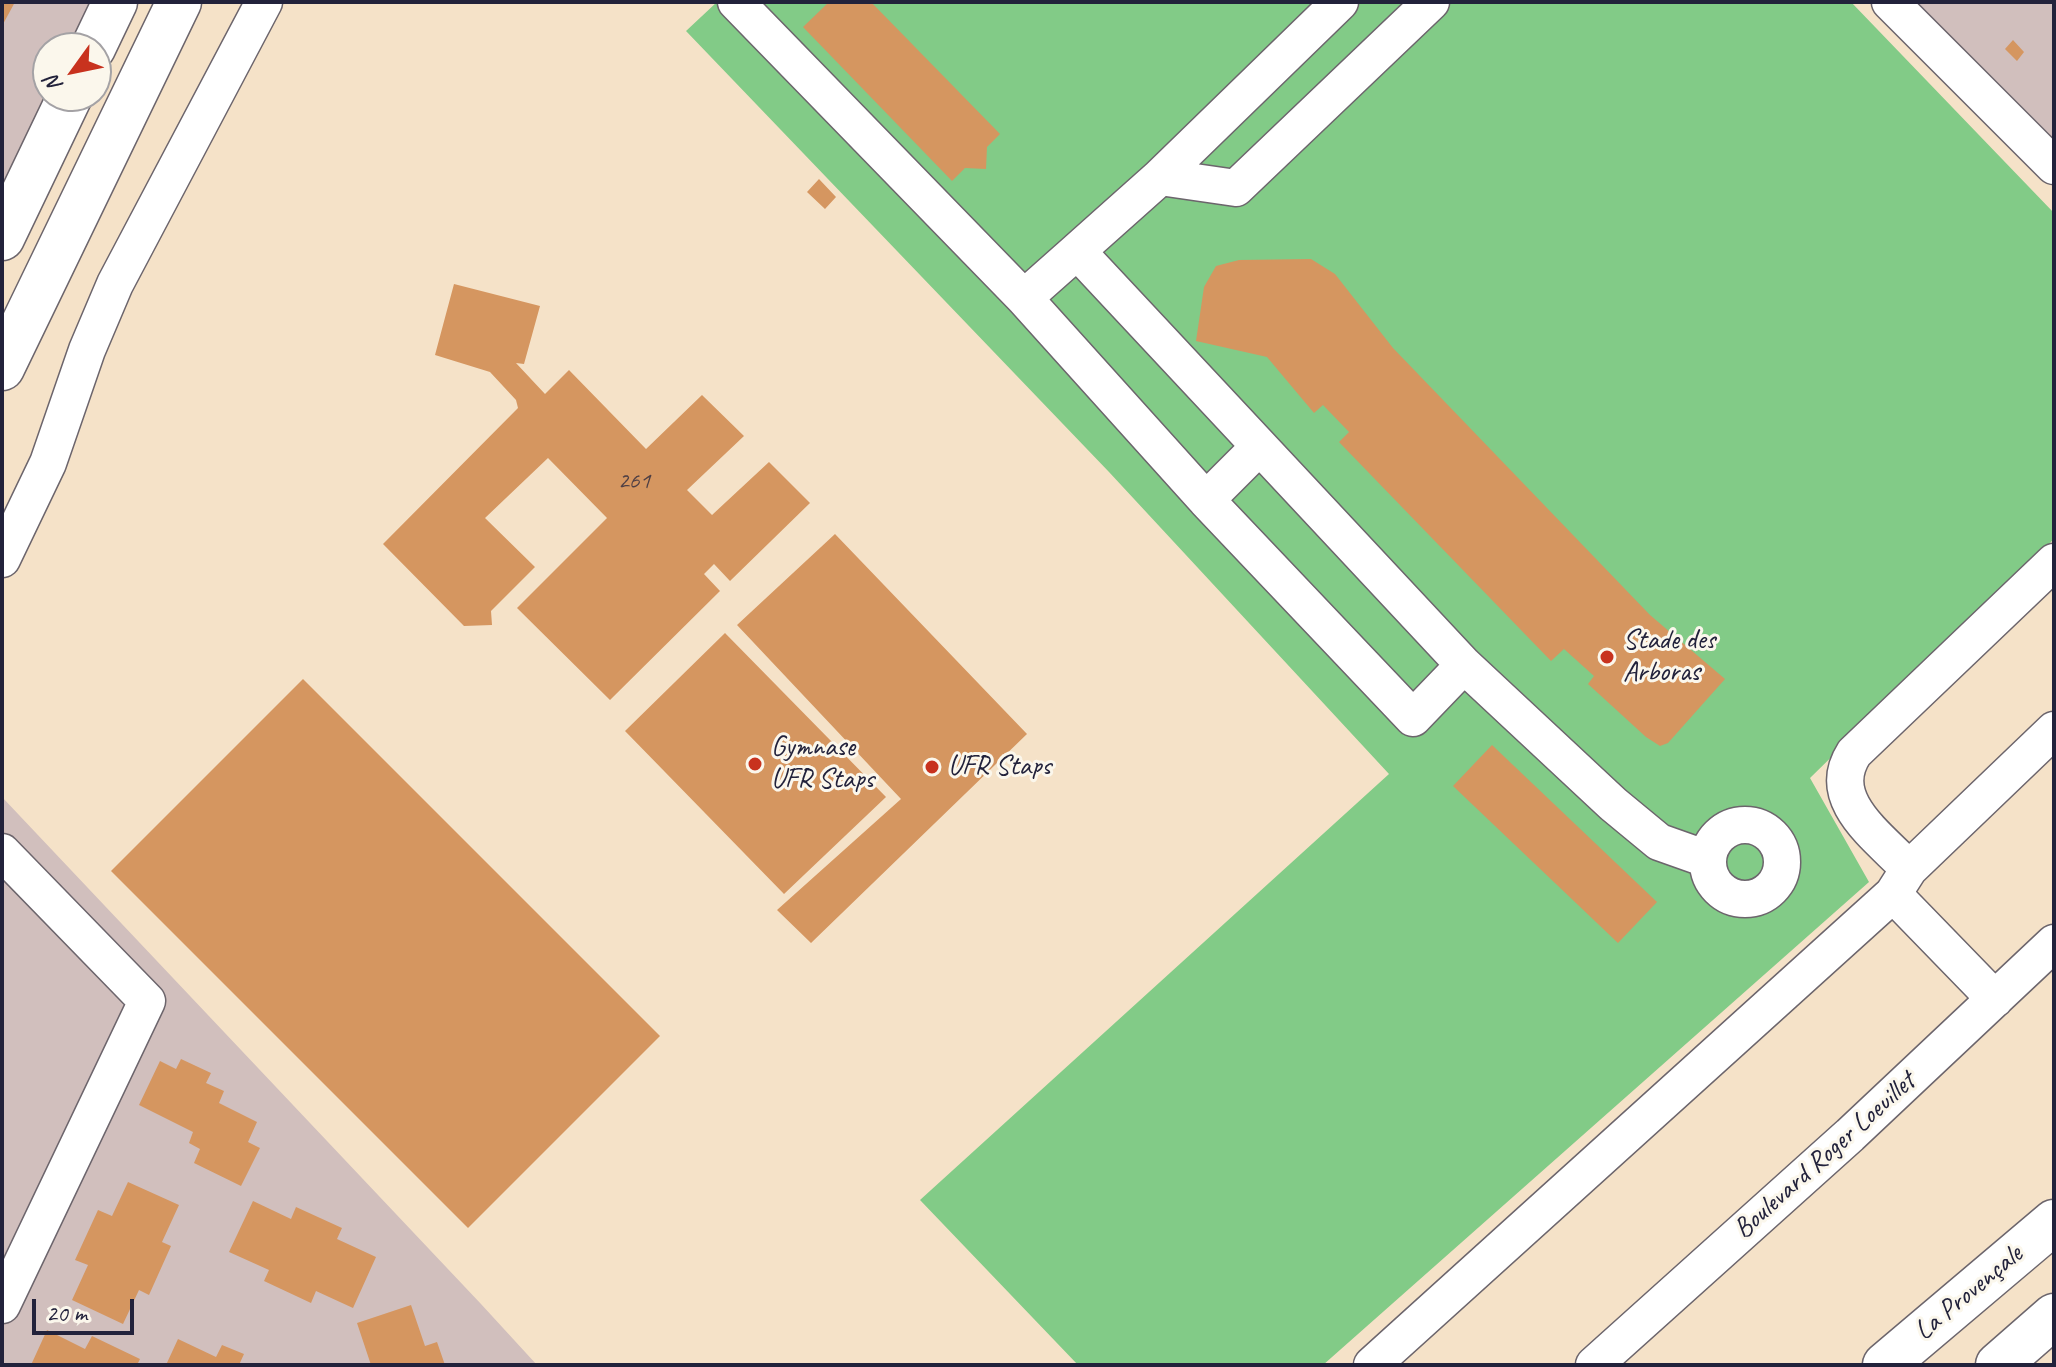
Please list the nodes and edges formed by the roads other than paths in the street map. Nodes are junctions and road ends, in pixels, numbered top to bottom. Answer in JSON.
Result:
{"nodes":[{"id":1,"x":115,"y":2,"type":"edge"},
{"id":2,"x":179,"y":2,"type":"edge"},
{"id":3,"x":264,"y":2,"type":"edge"},
{"id":4,"x":736,"y":2,"type":"edge"},
{"id":5,"x":1340,"y":2,"type":"edge"},
{"id":6,"x":1431,"y":2,"type":"edge"},
{"id":7,"x":1890,"y":2,"type":"edge"},
{"id":8,"x":101,"y":32,"type":"edge"},
{"id":9,"x":62,"y":112,"type":"edge"},
{"id":10,"x":2054,"y":166,"type":"edge"},
{"id":11,"x":1160,"y":177,"type":"junction"},
{"id":12,"x":2,"y":238,"type":"edge"},
{"id":13,"x":1077,"y":251,"type":"junction"},
{"id":14,"x":1024,"y":298,"type":"junction"},
{"id":15,"x":2,"y":368,"type":"edge"},
{"id":16,"x":1258,"y":448,"type":"junction"},
{"id":17,"x":1206,"y":500,"type":"junction"},
{"id":18,"x":2,"y":559,"type":"edge"},
{"id":19,"x":2054,"y":562,"type":"edge"},
{"id":20,"x":1464,"y":665,"type":"junction"},
{"id":21,"x":2054,"y":730,"type":"edge"},
{"id":22,"x":2,"y":852,"type":"edge"},
{"id":23,"x":1707,"y":859,"type":"dead end"},
{"id":24,"x":1901,"y":882,"type":"junction"},
{"id":25,"x":2054,"y":943,"type":"edge"},
{"id":26,"x":1995,"y":999,"type":"junction"},
{"id":27,"x":2054,"y":1222,"type":"edge"},
{"id":28,"x":2,"y":1305,"type":"edge"},
{"id":29,"x":2054,"y":1316,"type":"edge"},
{"id":30,"x":1372,"y":1365,"type":"edge"},
{"id":31,"x":1594,"y":1365,"type":"edge"},
{"id":32,"x":1885,"y":1365,"type":"edge"},
{"id":33,"x":1998,"y":1365,"type":"edge"}],
"edges":[{"from":1,"to":8,"type":"main road"},
{"from":2,"to":15,"type":"main road"},
{"from":3,"to":18,"type":"street"},
{"from":4,"to":14,"type":"street"},
{"from":5,"to":11,"type":"street"},
{"from":6,"to":11,"type":"street"},
{"from":7,"to":10,"type":"street"},
{"from":9,"to":12,"type":"main road"},
{"from":11,"to":13,"type":"street"},
{"from":13,"to":14,"type":"street"},
{"from":13,"to":16,"type":"street"},
{"from":14,"to":17,"type":"street"},
{"from":16,"to":17,"type":"street"},
{"from":16,"to":20,"type":"street"},
{"from":17,"to":20,"type":"street"},
{"from":19,"to":24,"type":"street"},
{"from":20,"to":23,"type":"street"},
{"from":21,"to":24,"type":"street"},
{"from":22,"to":28,"type":"street"},
{"from":24,"to":26,"type":"street"},
{"from":24,"to":30,"type":"street"},
{"from":25,"to":26,"type":"street","name":"Boulevard Roger Loeuillet"},
{"from":26,"to":31,"type":"street","name":"Boulevard Roger Loeuillet"},
{"from":27,"to":32,"type":"main road","name":"La Provençale"},
{"from":29,"to":33,"type":"main road"}]}
